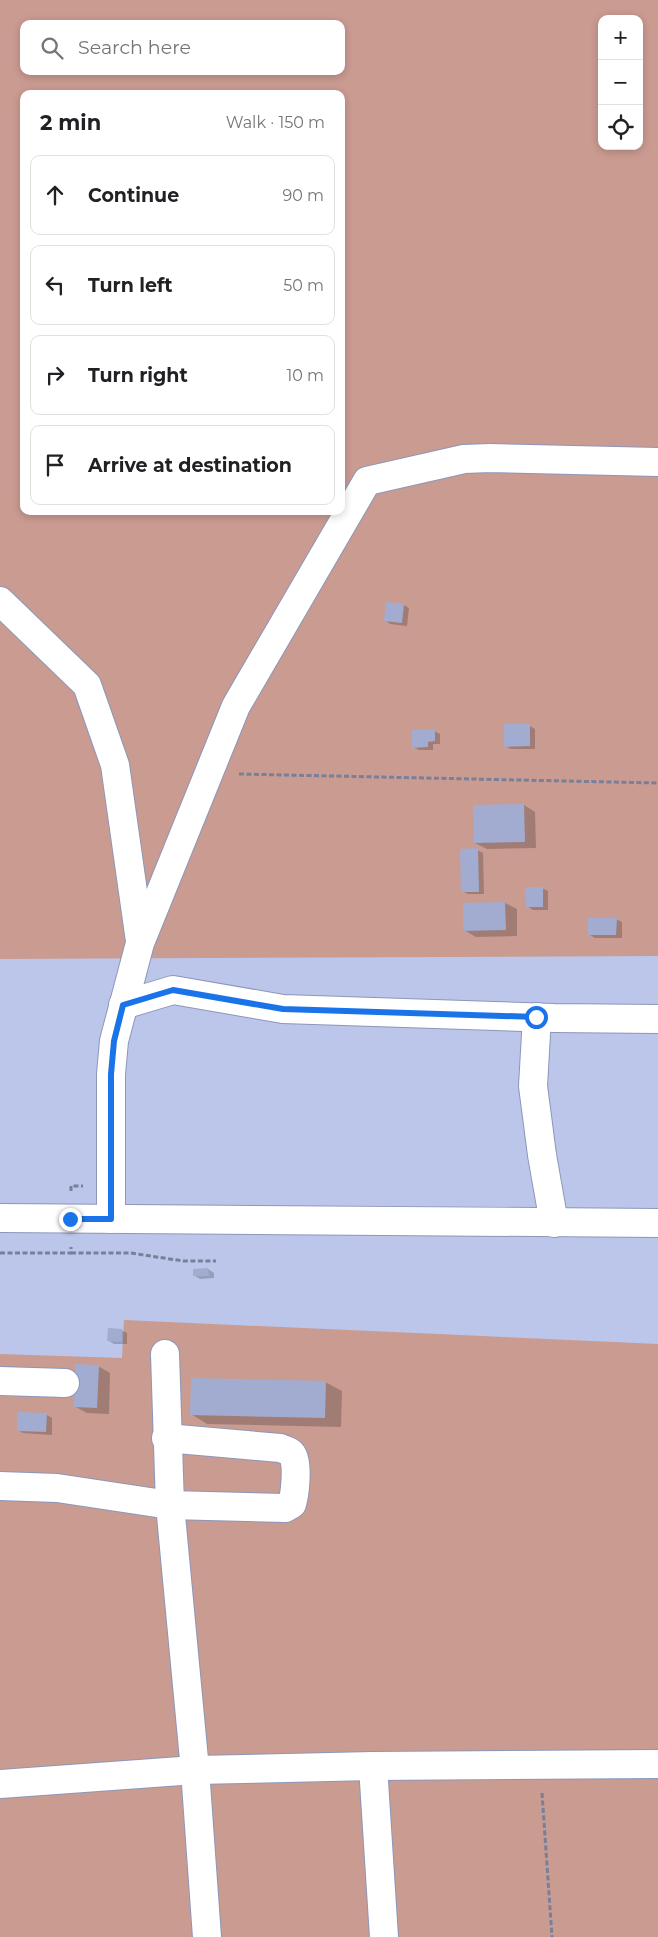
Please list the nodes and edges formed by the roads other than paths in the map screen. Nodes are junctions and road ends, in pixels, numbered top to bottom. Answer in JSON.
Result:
{"nodes":[{"id":1,"x":658,"y":462,"type":"edge"},
{"id":2,"x":0,"y":601,"type":"edge"},
{"id":3,"x":140,"y":943,"type":"junction"},
{"id":4,"x":123,"y":1005,"type":"junction"},
{"id":5,"x":536,"y":1017,"type":"junction"},
{"id":6,"x":658,"y":1019,"type":"edge"},
{"id":7,"x":0,"y":1218,"type":"edge"},
{"id":8,"x":111,"y":1219,"type":"junction"},
{"id":9,"x":554,"y":1223,"type":"junction"},
{"id":10,"x":658,"y":1224,"type":"edge"},
{"id":11,"x":165,"y":1354,"type":"dead end"},
{"id":12,"x":0,"y":1381,"type":"edge"},
{"id":13,"x":65,"y":1383,"type":"dead end"},
{"id":14,"x":166,"y":1438,"type":"junction"},
{"id":15,"x":0,"y":1486,"type":"edge"},
{"id":16,"x":170,"y":1505,"type":"junction"},
{"id":17,"x":658,"y":1764,"type":"edge"},
{"id":18,"x":373,"y":1766,"type":"junction"},
{"id":19,"x":195,"y":1770,"type":"junction"},
{"id":20,"x":0,"y":1784,"type":"edge"},
{"id":21,"x":207,"y":1937,"type":"edge"},
{"id":22,"x":384,"y":1937,"type":"edge"}],
"edges":[{"from":1,"to":3,"type":"main road"},
{"from":2,"to":3,"type":"main road"},
{"from":3,"to":4,"type":"main road"},
{"from":4,"to":5,"type":"main road"},
{"from":4,"to":8,"type":"main road"},
{"from":5,"to":6,"type":"main road"},
{"from":5,"to":9,"type":"main road"},
{"from":7,"to":8,"type":"main road"},
{"from":8,"to":9,"type":"main road"},
{"from":9,"to":10,"type":"main road"},
{"from":11,"to":14,"type":"main road"},
{"from":12,"to":13,"type":"main road"},
{"from":14,"to":16,"type":"main road"},
{"from":14,"to":16,"type":"main road"},
{"from":15,"to":16,"type":"main road"},
{"from":16,"to":19,"type":"main road"},
{"from":17,"to":18,"type":"main road"},
{"from":18,"to":19,"type":"main road"},
{"from":18,"to":22,"type":"main road"},
{"from":19,"to":20,"type":"main road"},
{"from":19,"to":21,"type":"main road"}]}
